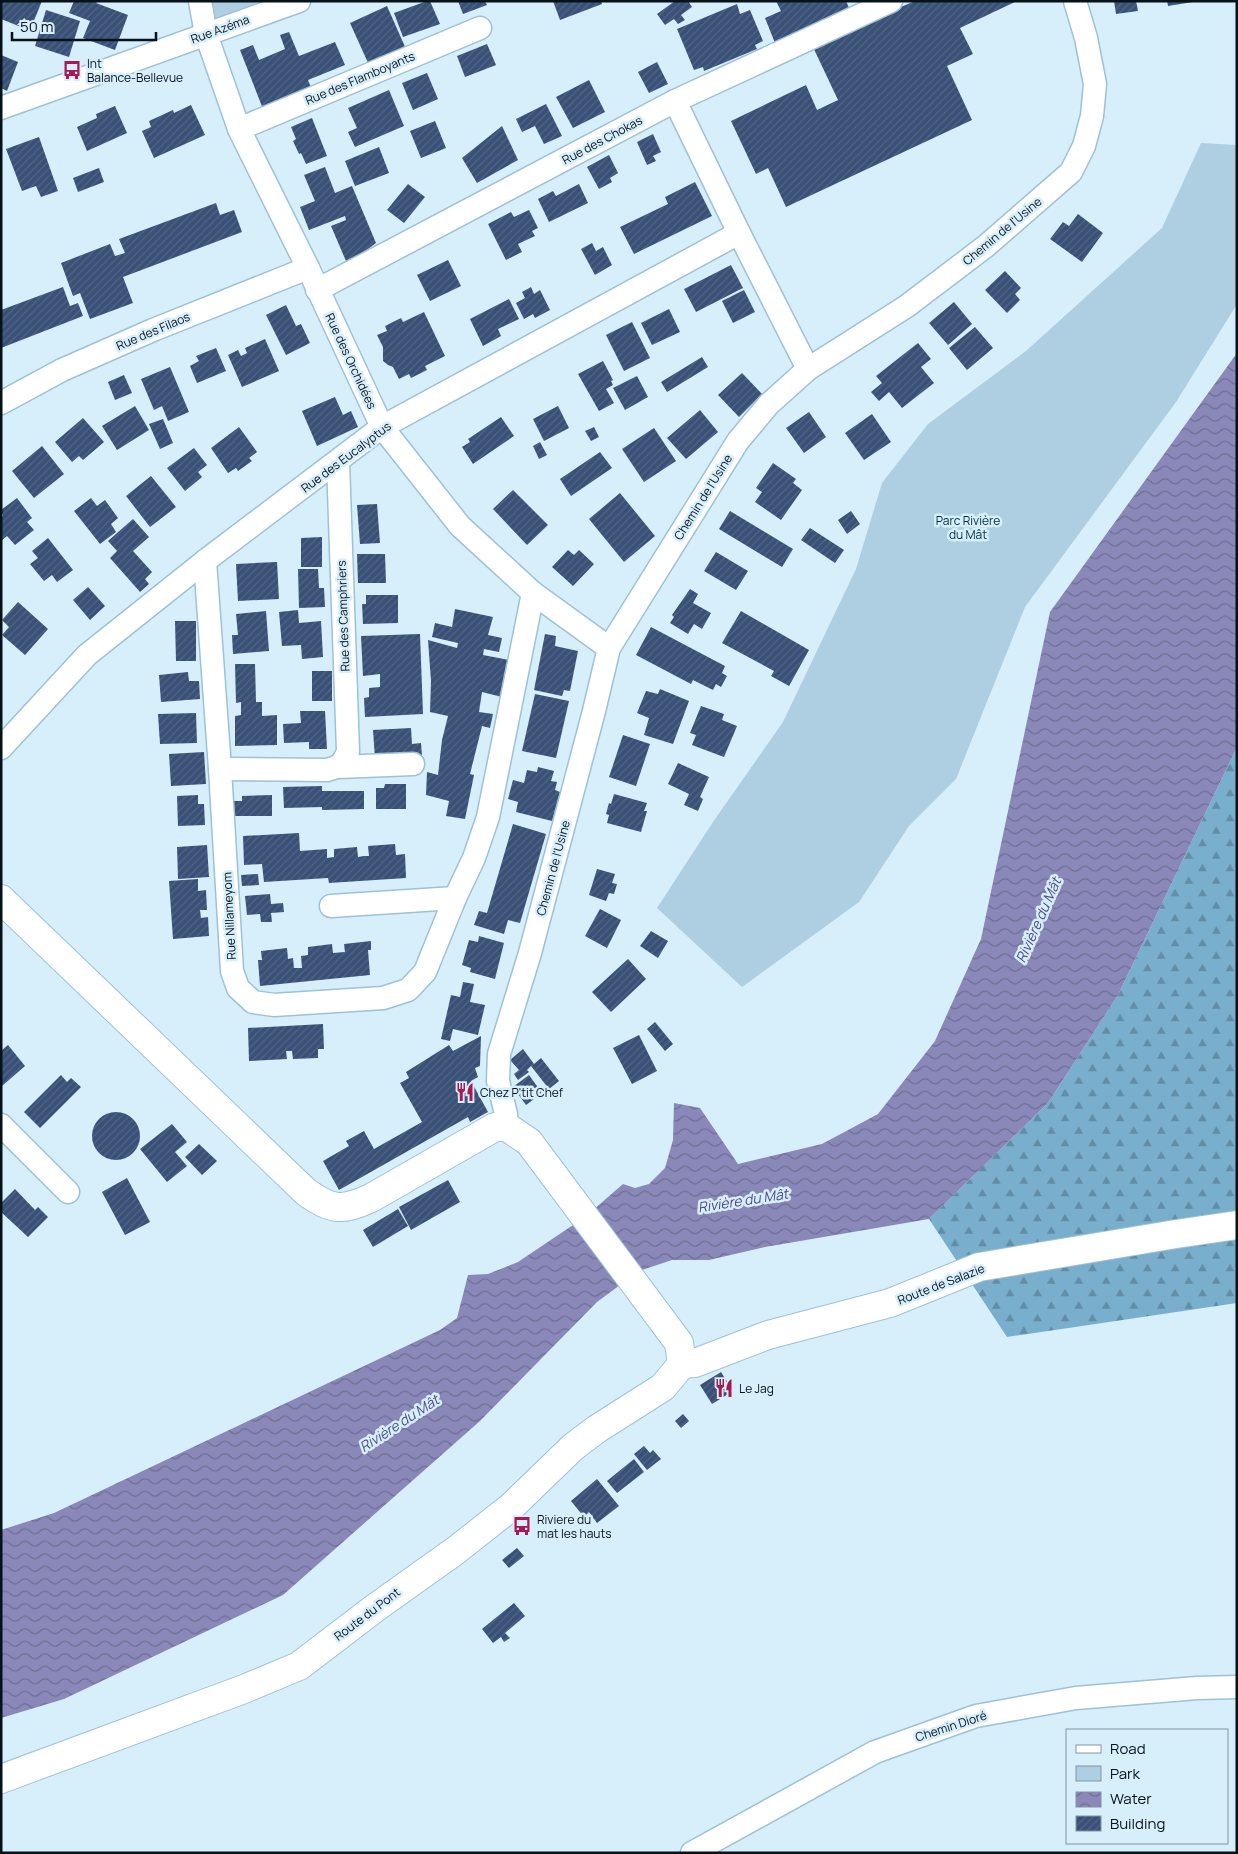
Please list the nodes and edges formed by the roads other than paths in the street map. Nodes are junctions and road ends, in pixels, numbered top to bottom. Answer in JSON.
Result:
{"nodes":[{"id":1,"x":200,"y":1,"type":"edge"},
{"id":2,"x":298,"y":1,"type":"edge"},
{"id":3,"x":891,"y":1,"type":"edge"},
{"id":4,"x":1075,"y":1,"type":"edge"},
{"id":5,"x":480,"y":28,"type":"dead end"},
{"id":6,"x":206,"y":34,"type":"junction"},
{"id":7,"x":676,"y":101,"type":"junction"},
{"id":8,"x":1,"y":108,"type":"edge"},
{"id":9,"x":239,"y":129,"type":"junction"},
{"id":10,"x":739,"y":233,"type":"junction"},
{"id":11,"x":308,"y":268,"type":"junction"},
{"id":12,"x":317,"y":290,"type":"junction"},
{"id":13,"x":808,"y":370,"type":"junction"},
{"id":14,"x":1,"y":403,"type":"edge"},
{"id":15,"x":382,"y":427,"type":"junction"},
{"id":16,"x":338,"y":462,"type":"junction"},
{"id":17,"x":205,"y":561,"type":"junction"},
{"id":18,"x":532,"y":593,"type":"junction"},
{"id":19,"x":609,"y":648,"type":"junction"},
{"id":20,"x":1,"y":748,"type":"edge"},
{"id":21,"x":413,"y":764,"type":"dead end"},
{"id":22,"x":338,"y":767,"type":"junction"},
{"id":23,"x":220,"y":769,"type":"junction"},
{"id":24,"x":1,"y":898,"type":"edge"},
{"id":25,"x":455,"y":898,"type":"junction"},
{"id":26,"x":331,"y":906,"type":"dead end"},
{"id":27,"x":1,"y":1125,"type":"edge"},
{"id":28,"x":507,"y":1127,"type":"junction"},
{"id":29,"x":68,"y":1192,"type":"dead end"},
{"id":30,"x":1237,"y":1225,"type":"edge"},
{"id":31,"x":681,"y":1354,"type":"junction"},
{"id":32,"x":1237,"y":1687,"type":"edge"},
{"id":33,"x":1,"y":1779,"type":"edge"},
{"id":34,"x":692,"y":1853,"type":"edge"}],
"edges":[{"from":1,"to":6,"type":"street","name":"Rue des Orchidées"},
{"from":2,"to":6,"type":"street","name":"Rue Azéma"},
{"from":3,"to":7,"type":"street","name":"Rue des Chokas"},
{"from":4,"to":13,"type":"street","name":"Chemin de l'Usine"},
{"from":5,"to":9,"type":"street","name":"Rue des Flamboyants"},
{"from":6,"to":8,"type":"street","name":"Rue Azéma"},
{"from":6,"to":9,"type":"street","name":"Rue des Orchidées"},
{"from":7,"to":10,"type":"street"},
{"from":7,"to":12,"type":"street","name":"Rue des Chokas"},
{"from":9,"to":11,"type":"street","name":"Rue des Orchidées"},
{"from":10,"to":13,"type":"street"},
{"from":10,"to":15,"type":"street","name":"Rue des Eucalyptus"},
{"from":11,"to":12,"type":"street","name":"Rue des Orchidées"},
{"from":11,"to":14,"type":"street","name":"Rue des Filaos"},
{"from":12,"to":15,"type":"street","name":"Rue des Orchidées"},
{"from":13,"to":19,"type":"street","name":"Chemin de l'Usine"},
{"from":15,"to":16,"type":"street","name":"Rue des Eucalyptus"},
{"from":15,"to":18,"type":"street","name":"Rue des Orchidées"},
{"from":16,"to":17,"type":"street","name":"Rue des Eucalyptus"},
{"from":16,"to":22,"type":"street","name":"Rue des Camphriers"},
{"from":17,"to":20,"type":"street","name":"Rue des Eucalyptus"},
{"from":17,"to":23,"type":"street","name":"Rue Nillameyom"},
{"from":18,"to":19,"type":"street","name":"Rue des Orchidées"},
{"from":18,"to":25,"type":"street","name":"Rue Nillameyom"},
{"from":19,"to":28,"type":"street","name":"Chemin de l'Usine"},
{"from":21,"to":22,"type":"street"},
{"from":22,"to":23,"type":"street"},
{"from":23,"to":25,"type":"street","name":"Rue Nillameyom"},
{"from":24,"to":28,"type":"main road"},
{"from":25,"to":26,"type":"street"},
{"from":27,"to":29,"type":"street"},
{"from":28,"to":31,"type":"main road"},
{"from":30,"to":31,"type":"main road","name":"Route de Salazie"},
{"from":31,"to":33,"type":"main road","name":"Route du Pont"},
{"from":32,"to":34,"type":"street","name":"Chemin Dioré"}]}
